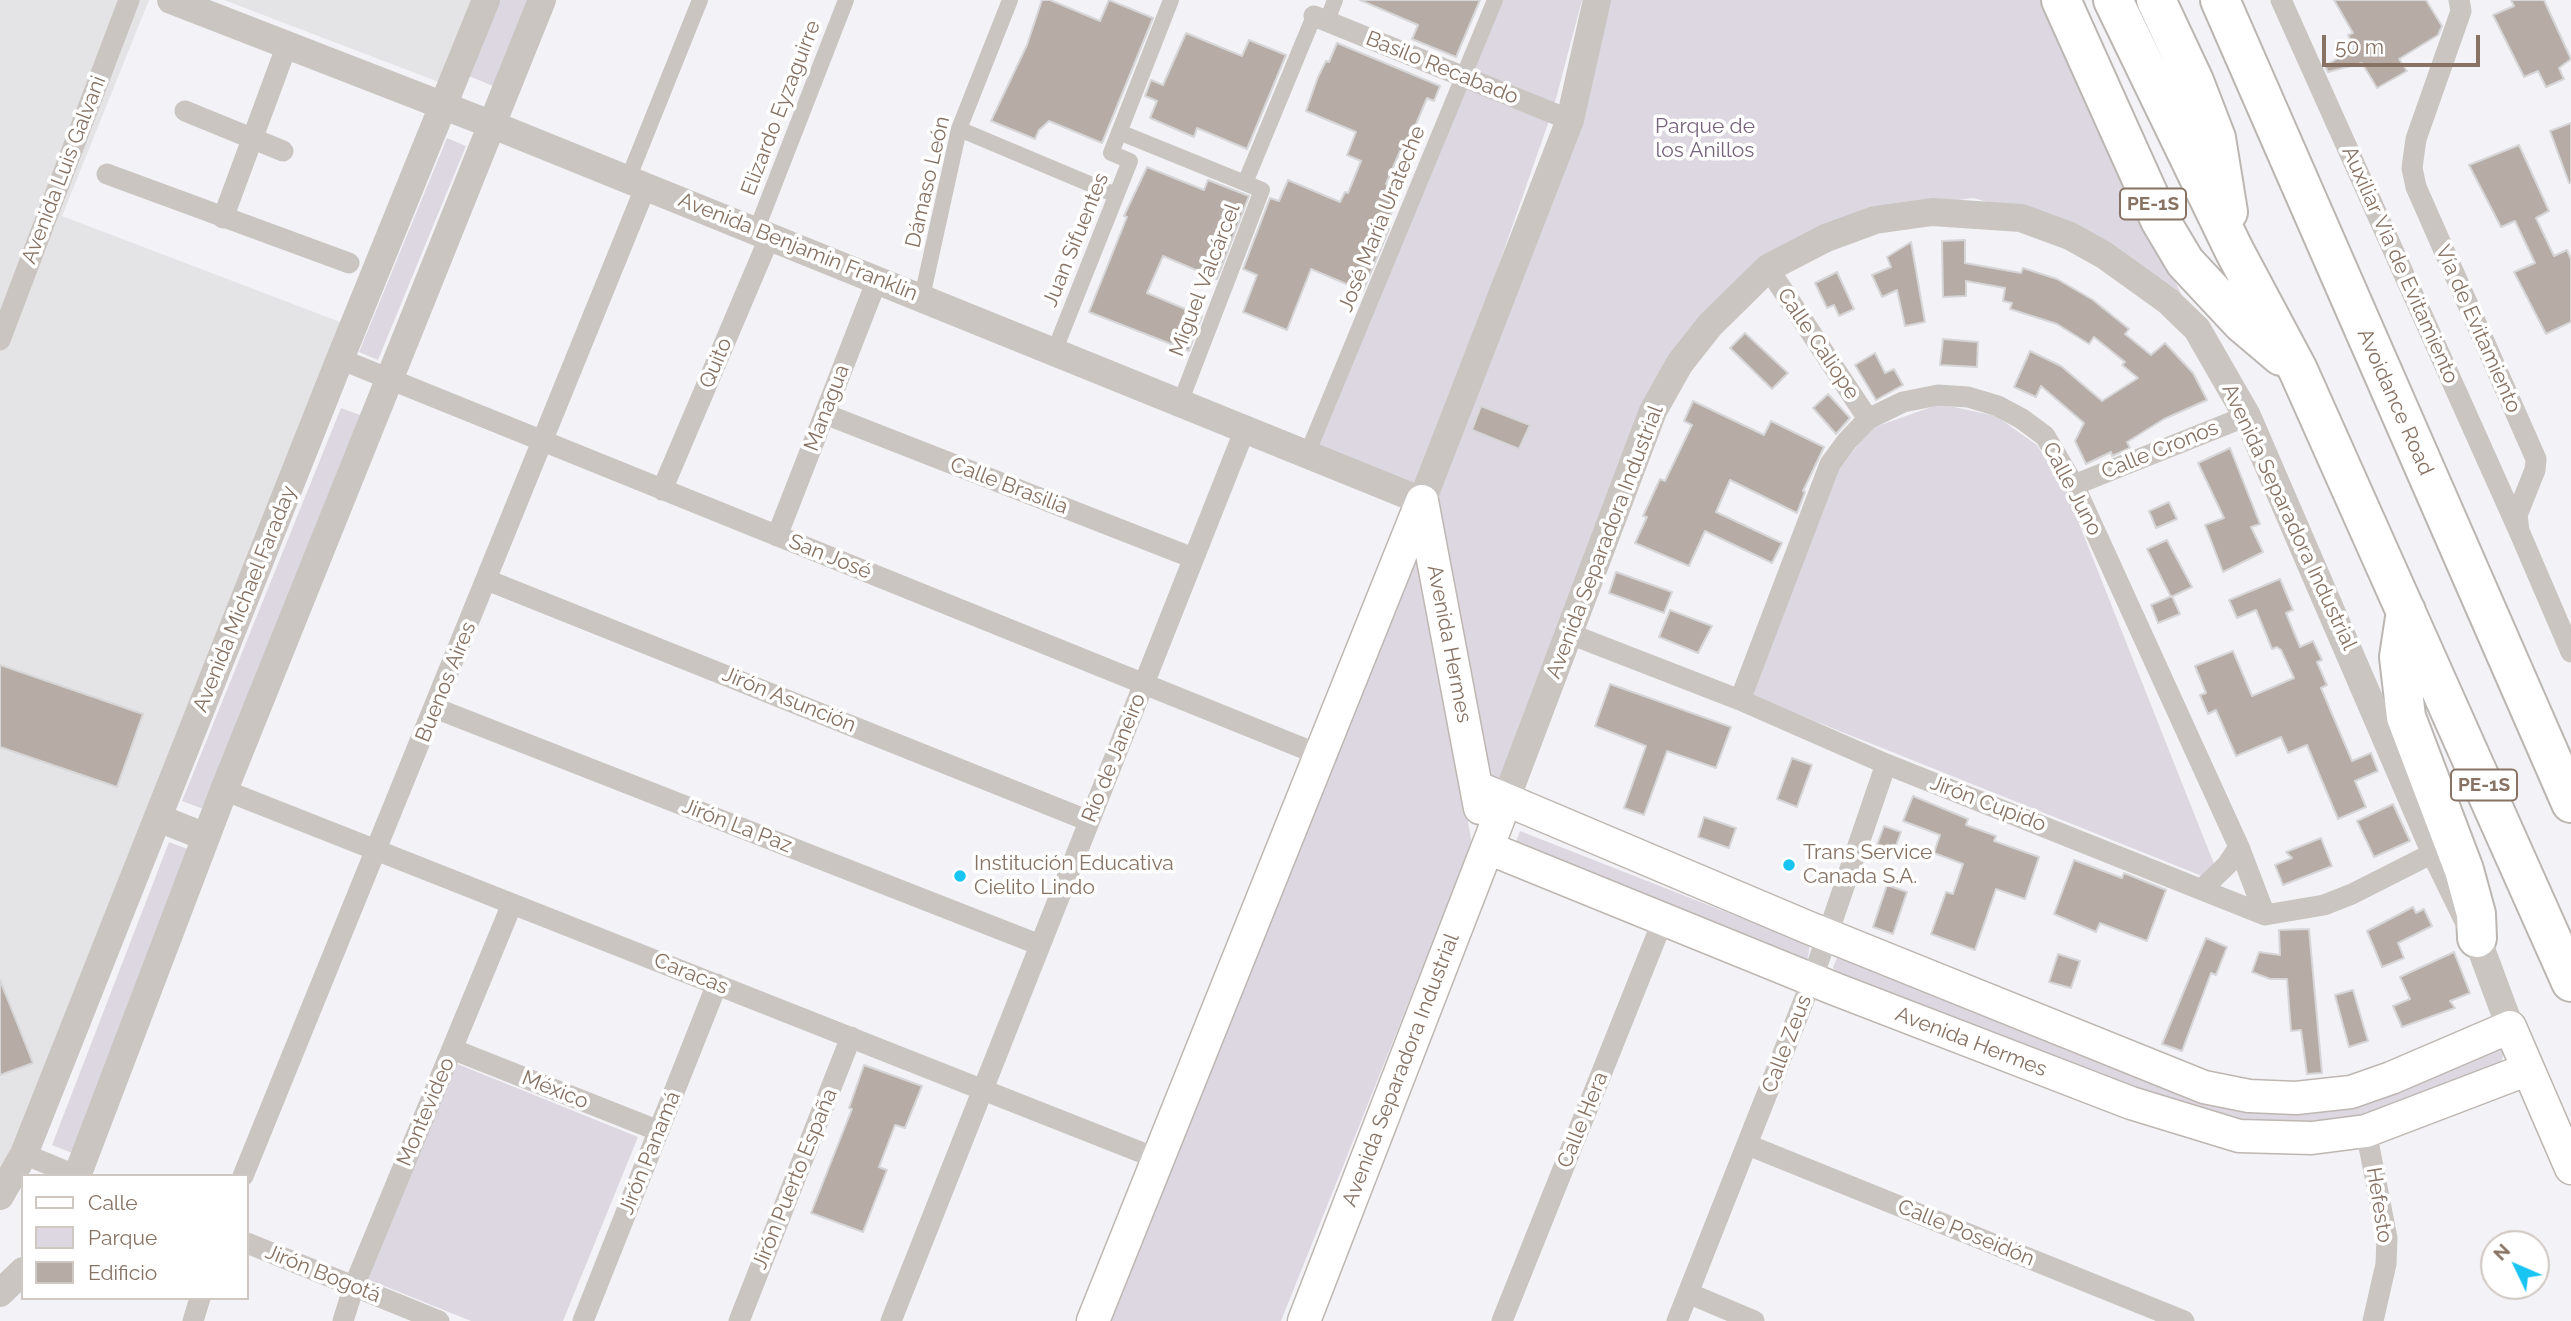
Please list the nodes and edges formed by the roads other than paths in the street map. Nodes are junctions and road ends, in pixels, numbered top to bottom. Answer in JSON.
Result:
{"nodes":[{"id":1,"x":129,"y":0,"type":"edge"},
{"id":2,"x":171,"y":0,"type":"edge"},
{"id":3,"x":486,"y":0,"type":"edge"},
{"id":4,"x":542,"y":0,"type":"edge"},
{"id":5,"x":700,"y":0,"type":"edge"},
{"id":6,"x":846,"y":0,"type":"edge"},
{"id":7,"x":1010,"y":0,"type":"edge"},
{"id":8,"x":1171,"y":0,"type":"edge"},
{"id":9,"x":1335,"y":0,"type":"edge"},
{"id":10,"x":1495,"y":0,"type":"edge"},
{"id":11,"x":1597,"y":0,"type":"edge"},
{"id":12,"x":2061,"y":0,"type":"edge"},
{"id":13,"x":2156,"y":0,"type":"edge"},
{"id":14,"x":2220,"y":0,"type":"edge"},
{"id":15,"x":2281,"y":0,"type":"edge"},
{"id":16,"x":2459,"y":0,"type":"edge"},
{"id":17,"x":2123,"y":3,"type":"edge"},
{"id":18,"x":1321,"y":18,"type":"junction"},
{"id":19,"x":287,"y":45,"type":"junction"},
{"id":20,"x":1464,"y":76,"type":"junction"},
{"id":21,"x":444,"y":106,"type":"junction"},
{"id":22,"x":185,"y":111,"type":"dead end"},
{"id":23,"x":1570,"y":120,"type":"junction"},
{"id":24,"x":493,"y":125,"type":"junction"},
{"id":25,"x":959,"y":129,"type":"junction"},
{"id":26,"x":1119,"y":132,"type":"junction"},
{"id":27,"x":252,"y":138,"type":"junction"},
{"id":28,"x":283,"y":151,"type":"dead end"},
{"id":29,"x":107,"y":174,"type":"dead end"},
{"id":30,"x":637,"y":183,"type":"junction"},
{"id":31,"x":1245,"y":183,"type":"junction"},
{"id":32,"x":1116,"y":195,"type":"junction"},
{"id":33,"x":223,"y":218,"type":"junction"},
{"id":34,"x":763,"y":234,"type":"junction"},
{"id":35,"x":2234,"y":250,"type":"junction"},
{"id":36,"x":349,"y":263,"type":"dead end"},
{"id":37,"x":1769,"y":268,"type":"junction"},
{"id":38,"x":877,"y":280,"type":"junction"},
{"id":39,"x":922,"y":297,"type":"junction"},
{"id":40,"x":0,"y":340,"type":"edge"},
{"id":41,"x":1054,"y":352,"type":"junction"},
{"id":42,"x":340,"y":359,"type":"junction"},
{"id":43,"x":2298,"y":370,"type":"junction"},
{"id":44,"x":389,"y":379,"type":"junction"},
{"id":45,"x":1180,"y":402,"type":"junction"},
{"id":46,"x":825,"y":414,"type":"junction"},
{"id":47,"x":2247,"y":416,"type":"junction"},
{"id":48,"x":1868,"y":419,"type":"junction"},
{"id":49,"x":1245,"y":429,"type":"junction"},
{"id":50,"x":543,"y":442,"type":"junction"},
{"id":51,"x":1307,"y":454,"type":"junction"},
{"id":52,"x":2074,"y":485,"type":"junction"},
{"id":53,"x":662,"y":490,"type":"junction"},
{"id":54,"x":1422,"y":500,"type":"junction"},
{"id":55,"x":2519,"y":531,"type":"junction"},
{"id":56,"x":777,"y":536,"type":"junction"},
{"id":57,"x":1193,"y":558,"type":"junction"},
{"id":58,"x":487,"y":580,"type":"junction"},
{"id":59,"x":2406,"y":611,"type":"junction"},
{"id":60,"x":1570,"y":634,"type":"junction"},
{"id":61,"x":2571,"y":652,"type":"edge"},
{"id":62,"x":1144,"y":683,"type":"junction"},
{"id":63,"x":1740,"y":700,"type":"junction"},
{"id":64,"x":435,"y":708,"type":"junction"},
{"id":65,"x":1320,"y":755,"type":"junction"},
{"id":66,"x":1886,"y":764,"type":"junction"},
{"id":67,"x":1476,"y":787,"type":"junction"},
{"id":68,"x":224,"y":790,"type":"junction"},
{"id":69,"x":1505,"y":802,"type":"junction"},
{"id":70,"x":2571,"y":803,"type":"edge"},
{"id":71,"x":158,"y":818,"type":"junction"},
{"id":72,"x":1089,"y":821,"type":"junction"},
{"id":73,"x":206,"y":837,"type":"junction"},
{"id":74,"x":2239,"y":847,"type":"junction"},
{"id":75,"x":1488,"y":848,"type":"junction"},
{"id":76,"x":377,"y":850,"type":"junction"},
{"id":77,"x":2435,"y":852,"type":"junction"},
{"id":78,"x":2202,"y":889,"type":"junction"},
{"id":79,"x":512,"y":904,"type":"junction"},
{"id":80,"x":2265,"y":915,"type":"junction"},
{"id":81,"x":1663,"y":920,"type":"junction"},
{"id":82,"x":1825,"y":934,"type":"junction"},
{"id":83,"x":2477,"y":938,"type":"junction"},
{"id":84,"x":1040,"y":945,"type":"junction"},
{"id":85,"x":1812,"y":980,"type":"junction"},
{"id":86,"x":2571,"y":982,"type":"edge"},
{"id":87,"x":717,"y":984,"type":"junction"},
{"id":88,"x":2510,"y":1027,"type":"junction"},
{"id":89,"x":851,"y":1037,"type":"junction"},
{"id":90,"x":452,"y":1049,"type":"junction"},
{"id":91,"x":2526,"y":1070,"type":"junction"},
{"id":92,"x":983,"y":1091,"type":"junction"},
{"id":93,"x":659,"y":1131,"type":"junction"},
{"id":94,"x":2366,"y":1131,"type":"junction"},
{"id":95,"x":1748,"y":1145,"type":"junction"},
{"id":96,"x":24,"y":1154,"type":"junction"},
{"id":97,"x":1158,"y":1158,"type":"junction"},
{"id":98,"x":2571,"y":1168,"type":"edge"},
{"id":99,"x":72,"y":1174,"type":"edge"},
{"id":100,"x":78,"y":1174,"type":"edge"},
{"id":101,"x":244,"y":1174,"type":"edge"},
{"id":102,"x":0,"y":1196,"type":"edge"},
{"id":103,"x":248,"y":1243,"type":"edge"},
{"id":104,"x":21,"y":1273,"type":"edge"},
{"id":105,"x":354,"y":1286,"type":"junction"},
{"id":106,"x":0,"y":1293,"type":"edge"},
{"id":107,"x":1688,"y":1293,"type":"junction"},
{"id":108,"x":199,"y":1300,"type":"edge"},
{"id":109,"x":193,"y":1321,"type":"edge"},
{"id":110,"x":343,"y":1321,"type":"edge"},
{"id":111,"x":439,"y":1321,"type":"edge"},
{"id":112,"x":583,"y":1321,"type":"edge"},
{"id":113,"x":738,"y":1321,"type":"edge"},
{"id":114,"x":891,"y":1321,"type":"edge"},
{"id":115,"x":1093,"y":1321,"type":"edge"},
{"id":116,"x":1304,"y":1321,"type":"edge"},
{"id":117,"x":1502,"y":1321,"type":"edge"},
{"id":118,"x":1677,"y":1321,"type":"edge"},
{"id":119,"x":1754,"y":1321,"type":"edge"},
{"id":120,"x":2184,"y":1321,"type":"edge"},
{"id":121,"x":2373,"y":1321,"type":"edge"}],
"edges":[{"from":1,"to":40,"type":"street","name":"Avenida Luis Galvani"},
{"from":2,"to":19,"type":"street","name":"Avenida Benjamin Franklin"},
{"from":3,"to":21,"type":"street","name":"Avenida Michael Faraday"},
{"from":4,"to":24,"type":"street"},
{"from":5,"to":30,"type":"street"},
{"from":6,"to":34,"type":"street","name":"Elizardo Eyzaguirre"},
{"from":7,"to":25,"type":"street","name":"Dámaso León"},
{"from":8,"to":26,"type":"street","name":"Juan Sifuentes"},
{"from":9,"to":18,"type":"street","name":"Miguel Valcárcel"},
{"from":10,"to":20,"type":"street","name":"José María Urateche"},
{"from":11,"to":23,"type":"street"},
{"from":12,"to":43,"type":"highway","number":"PE-1S"},
{"from":13,"to":35,"type":"highway","number":"PE-1S"},
{"from":14,"to":70,"type":"highway","name":"Avoidance Road"},
{"from":15,"to":55,"type":"street","name":"Auxiliar Via de Evitamiento"},
{"from":16,"to":55,"type":"street","name":"Vía de Evitamiento"},
{"from":17,"to":35,"type":"highway","number":"PE-1S"},
{"from":18,"to":20,"type":"street","name":"Basilo Recabado"},
{"from":18,"to":31,"type":"street","name":"Miguel Valcárcel"},
{"from":19,"to":21,"type":"street","name":"Avenida Benjamin Franklin"},
{"from":19,"to":27,"type":"street"},
{"from":20,"to":23,"type":"street","name":"Basilo Recabado"},
{"from":20,"to":51,"type":"street","name":"José María Urateche"},
{"from":21,"to":24,"type":"street","name":"Avenida Benjamin Franklin"},
{"from":21,"to":42,"type":"street","name":"Avenida Michael Faraday"},
{"from":22,"to":27,"type":"street"},
{"from":23,"to":54,"type":"street"},
{"from":24,"to":30,"type":"street","name":"Avenida Benjamin Franklin"},
{"from":24,"to":44,"type":"street"},
{"from":25,"to":32,"type":"street"},
{"from":25,"to":39,"type":"street","name":"Dámaso León"},
{"from":26,"to":31,"type":"street","name":"Miguel Valcárcel"},
{"from":26,"to":32,"type":"street","name":"Juan Sifuentes"},
{"from":27,"to":28,"type":"street"},
{"from":27,"to":33,"type":"street"},
{"from":29,"to":33,"type":"street"},
{"from":30,"to":34,"type":"street","name":"Avenida Benjamin Franklin"},
{"from":30,"to":50,"type":"street","name":"Buenos Aires"},
{"from":31,"to":45,"type":"street","name":"Miguel Valcárcel"},
{"from":32,"to":41,"type":"street","name":"Juan Sifuentes"},
{"from":33,"to":36,"type":"street"},
{"from":34,"to":38,"type":"street","name":"Avenida Benjamin Franklin"},
{"from":34,"to":53,"type":"street","name":"Quito"},
{"from":35,"to":43,"type":"highway","number":"PE-1S"},
{"from":37,"to":47,"type":"street","name":"Avenida Separadora Industrial"},
{"from":37,"to":48,"type":"street","name":"Calle Caliope"},
{"from":37,"to":60,"type":"street","name":"Avenida Separadora Industrial"},
{"from":38,"to":39,"type":"street","name":"Avenida Benjamin Franklin"},
{"from":38,"to":46,"type":"street","name":"Managua"},
{"from":39,"to":41,"type":"street","name":"Avenida Benjamin Franklin"},
{"from":41,"to":45,"type":"street","name":"Avenida Benjamin Franklin"},
{"from":42,"to":44,"type":"street","name":"San José"},
{"from":42,"to":71,"type":"street","name":"Avenida Michael Faraday"},
{"from":43,"to":59,"type":"highway","number":"PE-1S"},
{"from":44,"to":50,"type":"street","name":"San José"},
{"from":44,"to":68,"type":"street"},
{"from":45,"to":49,"type":"street","name":"Avenida Benjamin Franklin"},
{"from":46,"to":56,"type":"street","name":"Managua"},
{"from":46,"to":57,"type":"street","name":"Calle Brasilia"},
{"from":47,"to":52,"type":"street","name":"Calle Cronos"},
{"from":47,"to":77,"type":"street","name":"Avenida Separadora Industrial"},
{"from":48,"to":52,"type":"street","name":"Calle Juno"},
{"from":48,"to":63,"type":"street","name":"Calle Juno"},
{"from":49,"to":51,"type":"street","name":"Avenida Benjamin Franklin"},
{"from":49,"to":57,"type":"street","name":"Río de Janeiro"},
{"from":50,"to":53,"type":"street","name":"San José"},
{"from":50,"to":58,"type":"street","name":"Buenos Aires"},
{"from":51,"to":54,"type":"street","name":"Avenida Benjamin Franklin"},
{"from":52,"to":74,"type":"street","name":"Calle Juno"},
{"from":53,"to":56,"type":"street","name":"San José"},
{"from":54,"to":65,"type":"main road"},
{"from":54,"to":67,"type":"main road","name":"Avenida Hermes"},
{"from":55,"to":61,"type":"street"},
{"from":56,"to":62,"type":"street","name":"San José"},
{"from":57,"to":62,"type":"street","name":"Río de Janeiro"},
{"from":58,"to":64,"type":"street","name":"Buenos Aires"},
{"from":58,"to":72,"type":"street","name":"Jirón Asunción"},
{"from":59,"to":83,"type":"highway"},
{"from":59,"to":86,"type":"highway","number":"PE-1S"},
{"from":60,"to":63,"type":"street","name":"Jirón Cupido"},
{"from":60,"to":69,"type":"street","name":"Avenida Separadora Industrial"},
{"from":62,"to":65,"type":"street","name":"San José"},
{"from":62,"to":72,"type":"street","name":"Río de Janeiro"},
{"from":63,"to":66,"type":"street","name":"Jirón Cupido"},
{"from":64,"to":76,"type":"street","name":"Buenos Aires"},
{"from":64,"to":84,"type":"street","name":"Jirón La Paz"},
{"from":65,"to":97,"type":"main road"},
{"from":66,"to":78,"type":"street","name":"Jirón Cupido"},
{"from":66,"to":82,"type":"street","name":"Calle Zeus"},
{"from":67,"to":69,"type":"main road","name":"Avenida Hermes"},
{"from":67,"to":75,"type":"main road","name":"Avenida Hermes"},
{"from":68,"to":73,"type":"street"},
{"from":68,"to":76,"type":"street","name":"Caracas"},
{"from":69,"to":75,"type":"main road","name":"Avenida Separadora Industrial"},
{"from":69,"to":82,"type":"main road","name":"Avenida Hermes"},
{"from":71,"to":73,"type":"street"},
{"from":71,"to":96,"type":"street","name":"Avenida Michael Faraday"},
{"from":72,"to":84,"type":"street","name":"Río de Janeiro"},
{"from":73,"to":100,"type":"street"},
{"from":74,"to":78,"type":"street"},
{"from":74,"to":80,"type":"street","name":"Calle Juno"},
{"from":75,"to":81,"type":"main road","name":"Avenida Hermes"},
{"from":75,"to":116,"type":"main road","name":"Avenida Separadora Industrial"},
{"from":76,"to":79,"type":"street","name":"Caracas"},
{"from":76,"to":101,"type":"street","name":"Buenos Aires"},
{"from":77,"to":80,"type":"street"},
{"from":77,"to":83,"type":"street","name":"Avenida Separadora Industrial"},
{"from":78,"to":80,"type":"street","name":"Jirón Cupido"},
{"from":79,"to":87,"type":"street","name":"Caracas"},
{"from":79,"to":90,"type":"street","name":"Montevideo"},
{"from":81,"to":85,"type":"main road","name":"Avenida Hermes"},
{"from":81,"to":117,"type":"street","name":"Calle Hera"},
{"from":82,"to":85,"type":"street","name":"Calle Zeus"},
{"from":82,"to":88,"type":"main road","name":"Avenida Hermes"},
{"from":83,"to":88,"type":"street","name":"Avenida Separadora Industrial"},
{"from":84,"to":92,"type":"street","name":"Río de Janeiro"},
{"from":85,"to":94,"type":"main road","name":"Avenida Hermes"},
{"from":85,"to":95,"type":"street","name":"Calle Zeus"},
{"from":87,"to":89,"type":"street","name":"Caracas"},
{"from":87,"to":93,"type":"street","name":"Jirón Panamá"},
{"from":88,"to":91,"type":"main road","name":"Avenida Separadora Industrial"},
{"from":89,"to":92,"type":"street","name":"Caracas"},
{"from":89,"to":113,"type":"street","name":"Jirón Puerto España"},
{"from":90,"to":93,"type":"street","name":"México"},
{"from":90,"to":105,"type":"street","name":"Montevideo"},
{"from":91,"to":94,"type":"main road","name":"Avenida Hermes"},
{"from":91,"to":98,"type":"main road","name":"Avenida Separadora Industrial"},
{"from":92,"to":97,"type":"street","name":"Caracas"},
{"from":92,"to":114,"type":"street","name":"Río de Janeiro"},
{"from":93,"to":112,"type":"street","name":"Jirón Panamá"},
{"from":94,"to":121,"type":"street","name":"Hefesto"},
{"from":95,"to":107,"type":"street","name":"Calle Zeus"},
{"from":95,"to":120,"type":"street","name":"Calle Poseidón"},
{"from":96,"to":99,"type":"street"},
{"from":96,"to":102,"type":"street","name":"Avenida Michael Faraday"},
{"from":97,"to":115,"type":"main road"},
{"from":103,"to":105,"type":"street","name":"Jirón Bogotá"},
{"from":104,"to":106,"type":"street"},
{"from":105,"to":110,"type":"street","name":"Montevideo"},
{"from":105,"to":111,"type":"street","name":"Jirón Bogotá"},
{"from":107,"to":118,"type":"street","name":"Calle Zeus"},
{"from":107,"to":119,"type":"street"},
{"from":108,"to":109,"type":"street"}]}
